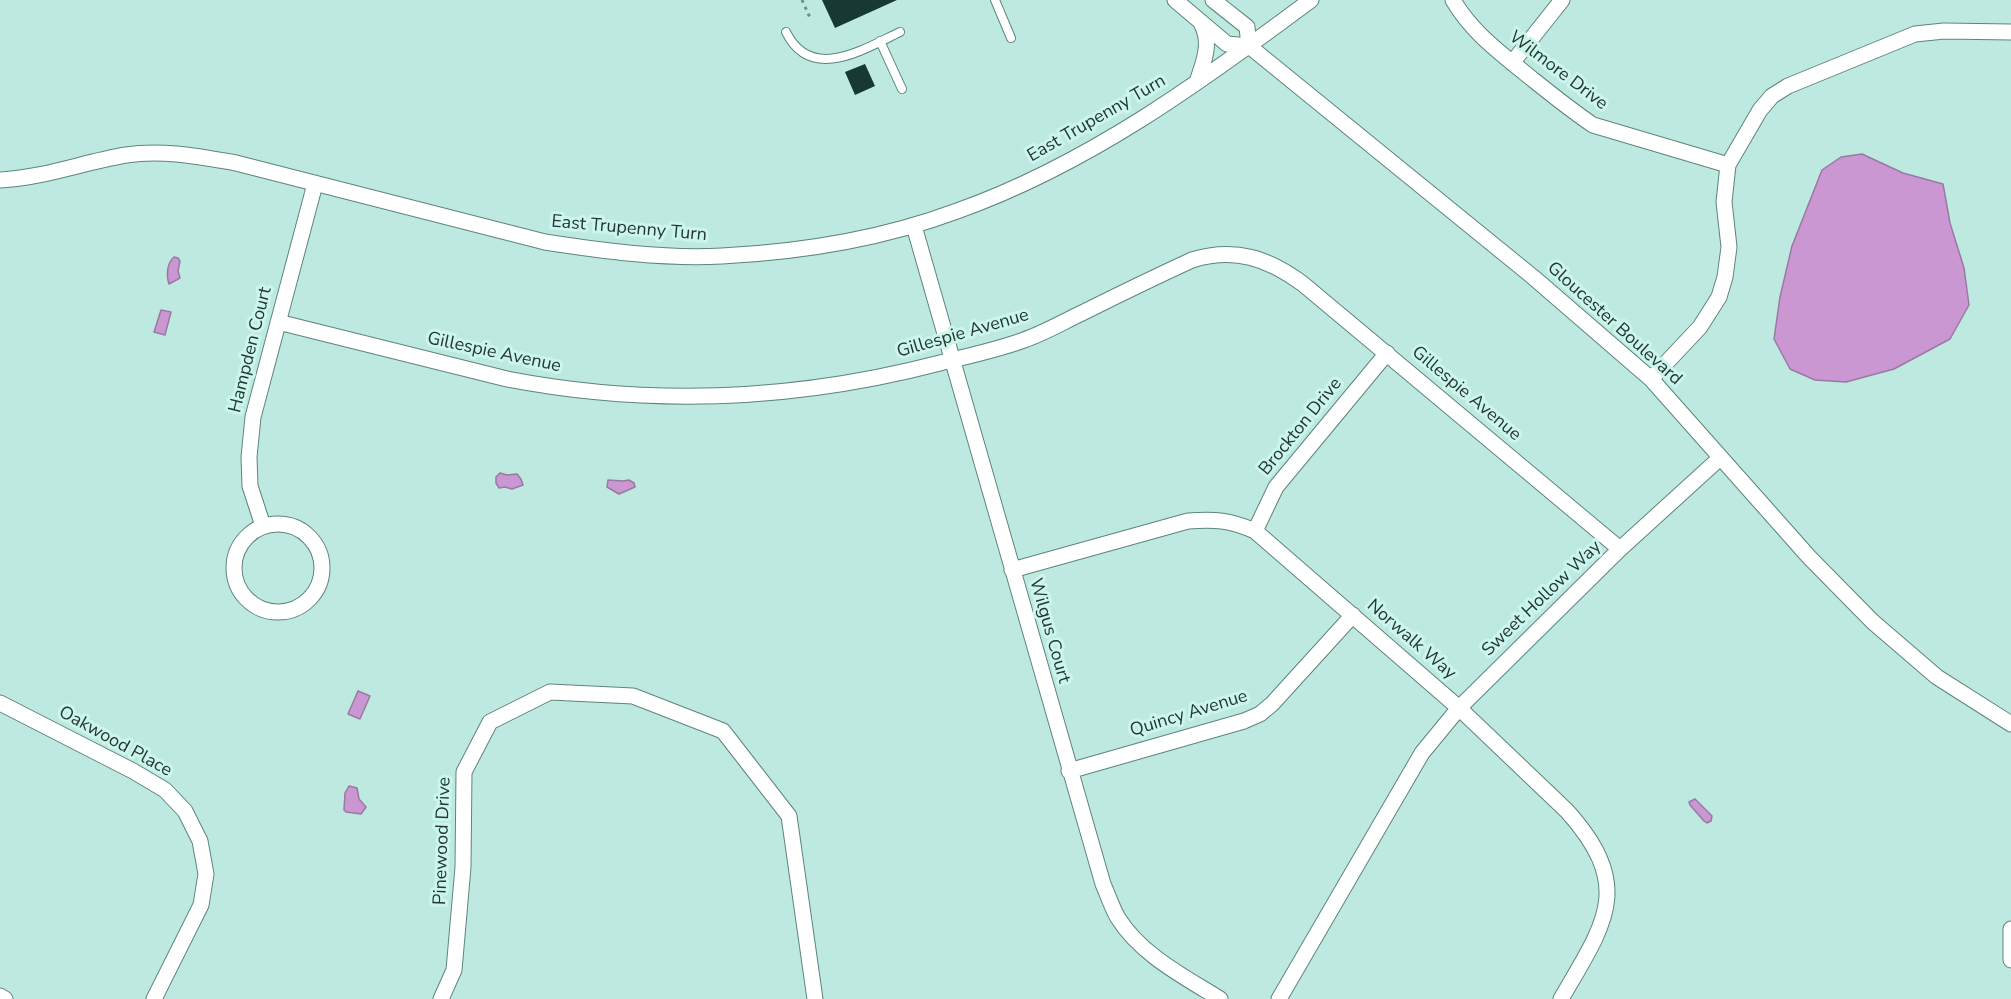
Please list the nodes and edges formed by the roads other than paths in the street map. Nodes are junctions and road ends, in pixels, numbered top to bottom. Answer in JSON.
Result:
{"nodes":[{"id":1,"x":995,"y":0,"type":"edge"},
{"id":2,"x":1175,"y":0,"type":"edge"},
{"id":3,"x":1214,"y":0,"type":"edge"},
{"id":4,"x":1311,"y":0,"type":"edge"},
{"id":5,"x":1453,"y":0,"type":"edge"},
{"id":6,"x":1562,"y":0,"type":"edge"},
{"id":7,"x":1200,"y":20,"type":"junction"},
{"id":8,"x":786,"y":32,"type":"dead end"},
{"id":9,"x":900,"y":32,"type":"dead end"},
{"id":10,"x":2011,"y":32,"type":"edge"},
{"id":11,"x":1011,"y":38,"type":"dead end"},
{"id":12,"x":880,"y":41,"type":"junction"},
{"id":13,"x":1249,"y":46,"type":"junction"},
{"id":14,"x":1512,"y":63,"type":"junction"},
{"id":15,"x":1197,"y":82,"type":"junction"},
{"id":16,"x":902,"y":89,"type":"dead end"},
{"id":17,"x":1728,"y":165,"type":"junction"},
{"id":18,"x":0,"y":180,"type":"edge"},
{"id":19,"x":315,"y":184,"type":"junction"},
{"id":20,"x":914,"y":226,"type":"junction"},
{"id":21,"x":278,"y":322,"type":"junction"},
{"id":22,"x":1387,"y":353,"type":"junction"},
{"id":23,"x":952,"y":360,"type":"junction"},
{"id":24,"x":1651,"y":379,"type":"junction"},
{"id":25,"x":1720,"y":458,"type":"junction"},
{"id":26,"x":263,"y":526,"type":"junction"},
{"id":27,"x":1255,"y":531,"type":"junction"},
{"id":28,"x":1620,"y":549,"type":"junction"},
{"id":29,"x":1012,"y":570,"type":"junction"},
{"id":30,"x":1353,"y":615,"type":"junction"},
{"id":31,"x":0,"y":704,"type":"edge"},
{"id":32,"x":1459,"y":708,"type":"junction"},
{"id":33,"x":2011,"y":724,"type":"edge"},
{"id":34,"x":1069,"y":771,"type":"junction"},
{"id":35,"x":2011,"y":928,"type":"edge"},
{"id":36,"x":2011,"y":960,"type":"edge"},
{"id":37,"x":0,"y":996,"type":"edge"},
{"id":38,"x":6,"y":999,"type":"edge"},
{"id":39,"x":154,"y":999,"type":"edge"},
{"id":40,"x":441,"y":999,"type":"edge"},
{"id":41,"x":815,"y":999,"type":"edge"},
{"id":42,"x":1220,"y":999,"type":"edge"},
{"id":43,"x":1279,"y":999,"type":"edge"},
{"id":44,"x":1561,"y":999,"type":"edge"}],
"edges":[{"from":1,"to":11,"type":"lane"},
{"from":2,"to":7,"type":"street","name":"Gloucester Boulevard"},
{"from":3,"to":13,"type":"street","name":"Gloucester Boulevard"},
{"from":4,"to":13,"type":"street","name":"East Trupenny Turn"},
{"from":5,"to":14,"type":"street","name":"Wilmore Drive"},
{"from":6,"to":14,"type":"street"},
{"from":7,"to":13,"type":"street","name":"Gloucester Boulevard"},
{"from":7,"to":15,"type":"street"},
{"from":8,"to":12,"type":"lane"},
{"from":9,"to":12,"type":"lane"},
{"from":10,"to":17,"type":"street"},
{"from":12,"to":16,"type":"lane"},
{"from":13,"to":15,"type":"street","name":"East Trupenny Turn"},
{"from":13,"to":24,"type":"street","name":"Gloucester Boulevard"},
{"from":14,"to":17,"type":"street","name":"Wilmore Drive"},
{"from":15,"to":20,"type":"street","name":"East Trupenny Turn"},
{"from":17,"to":24,"type":"street"},
{"from":18,"to":19,"type":"street","name":"East Trupenny Turn"},
{"from":19,"to":20,"type":"street","name":"East Trupenny Turn"},
{"from":19,"to":21,"type":"street","name":"Hampden Court"},
{"from":20,"to":23,"type":"street","name":"Wilgus Court"},
{"from":21,"to":23,"type":"street","name":"Gillespie Avenue"},
{"from":21,"to":26,"type":"street","name":"Hampden Court"},
{"from":22,"to":23,"type":"street","name":"Gillespie Avenue"},
{"from":22,"to":27,"type":"street","name":"Brockton Drive"},
{"from":22,"to":28,"type":"street","name":"Gillespie Avenue"},
{"from":23,"to":29,"type":"street","name":"Wilgus Court"},
{"from":24,"to":25,"type":"street","name":"Gloucester Boulevard"},
{"from":25,"to":28,"type":"street","name":"Sweet Hollow Way"},
{"from":25,"to":33,"type":"street","name":"Gloucester Boulevard"},
{"from":26,"to":26,"type":"street"},
{"from":27,"to":29,"type":"street","name":"Norwalk Way"},
{"from":27,"to":30,"type":"street","name":"Norwalk Way"},
{"from":28,"to":32,"type":"street","name":"Sweet Hollow Way"},
{"from":29,"to":34,"type":"street","name":"Wilgus Court"},
{"from":30,"to":32,"type":"street","name":"Norwalk Way"},
{"from":30,"to":34,"type":"street","name":"Quincy Avenue"},
{"from":31,"to":39,"type":"street","name":"Oakwood Place"},
{"from":32,"to":43,"type":"street","name":"Sweet Hollow Way"},
{"from":32,"to":44,"type":"street","name":"Norwalk Way"},
{"from":34,"to":42,"type":"street","name":"Wilgus Court"},
{"from":35,"to":36,"type":"street"},
{"from":37,"to":38,"type":"street"},
{"from":40,"to":41,"type":"street","name":"Pinewood Drive"}]}
